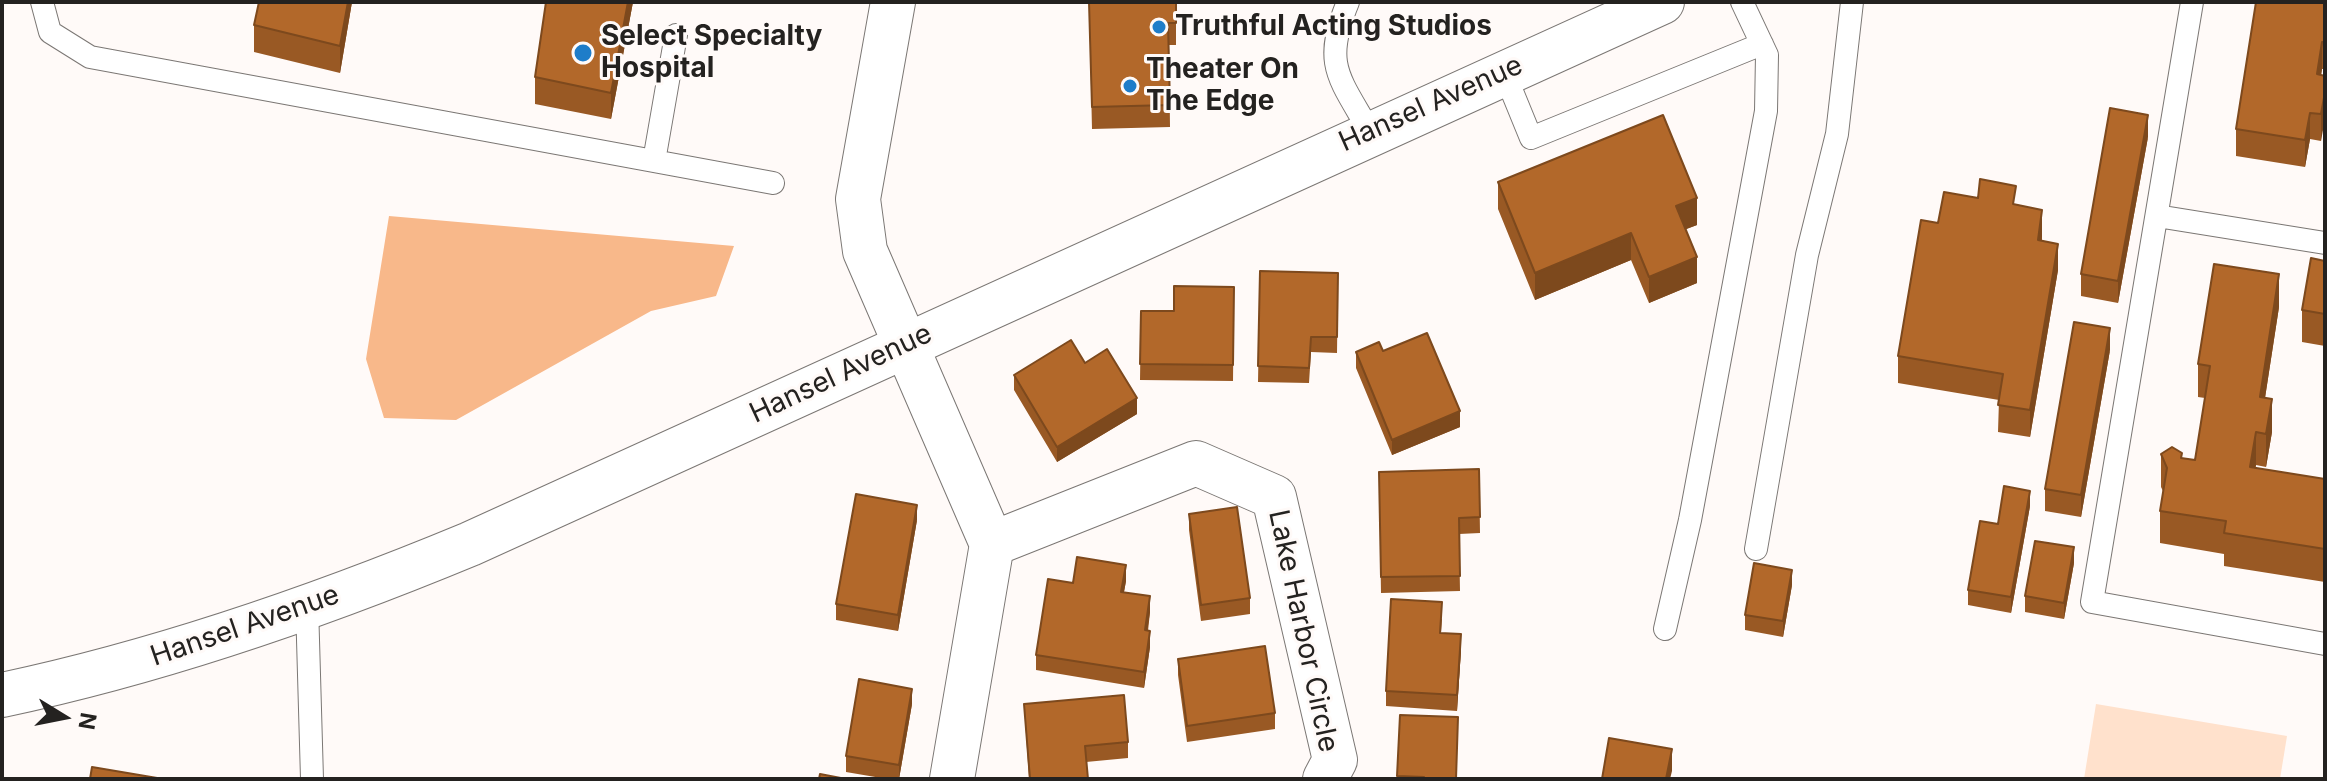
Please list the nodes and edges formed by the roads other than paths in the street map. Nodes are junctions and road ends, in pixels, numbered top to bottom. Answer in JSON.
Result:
{"nodes":[{"id":1,"x":42,"y":2,"type":"edge"},
{"id":2,"x":893,"y":2,"type":"edge"},
{"id":3,"x":1348,"y":2,"type":"edge"},
{"id":4,"x":1662,"y":2,"type":"edge"},
{"id":5,"x":1742,"y":2,"type":"edge"},
{"id":6,"x":1852,"y":2,"type":"edge"},
{"id":7,"x":2192,"y":2,"type":"edge"},
{"id":8,"x":676,"y":35,"type":"dead end"},
{"id":9,"x":1762,"y":44,"type":"junction"},
{"id":10,"x":1504,"y":72,"type":"junction"},
{"id":11,"x":1370,"y":132,"type":"junction"},
{"id":12,"x":654,"y":161,"type":"junction"},
{"id":13,"x":773,"y":183,"type":"dead end"},
{"id":14,"x":2157,"y":216,"type":"junction"},
{"id":15,"x":2325,"y":243,"type":"edge"},
{"id":16,"x":906,"y":344,"type":"junction"},
{"id":17,"x":992,"y":544,"type":"junction"},
{"id":18,"x":1756,"y":549,"type":"dead end"},
{"id":19,"x":307,"y":605,"type":"junction"},
{"id":20,"x":1665,"y":629,"type":"dead end"},
{"id":21,"x":2325,"y":644,"type":"edge"},
{"id":22,"x":2,"y":695,"type":"edge"},
{"id":23,"x":312,"y":779,"type":"edge"},
{"id":24,"x":952,"y":779,"type":"edge"},
{"id":25,"x":1325,"y":779,"type":"edge"}],
"edges":[{"from":1,"to":12,"type":"lane"},
{"from":2,"to":16,"type":"main road"},
{"from":3,"to":11,"type":"lane"},
{"from":4,"to":10,"type":"main road","name":"Hansel Avenue"},
{"from":5,"to":9,"type":"lane"},
{"from":6,"to":18,"type":"lane"},
{"from":7,"to":14,"type":"lane"},
{"from":8,"to":12,"type":"lane"},
{"from":9,"to":10,"type":"lane"},
{"from":9,"to":20,"type":"lane"},
{"from":10,"to":11,"type":"main road","name":"Hansel Avenue"},
{"from":11,"to":16,"type":"main road","name":"Hansel Avenue"},
{"from":12,"to":13,"type":"lane"},
{"from":14,"to":15,"type":"lane"},
{"from":14,"to":21,"type":"lane"},
{"from":16,"to":17,"type":"main road"},
{"from":16,"to":19,"type":"main road","name":"Hansel Avenue"},
{"from":17,"to":24,"type":"main road"},
{"from":17,"to":25,"type":"main road","name":"Lake Harbor Circle"},
{"from":19,"to":22,"type":"main road","name":"Hansel Avenue"},
{"from":19,"to":23,"type":"lane"}]}
